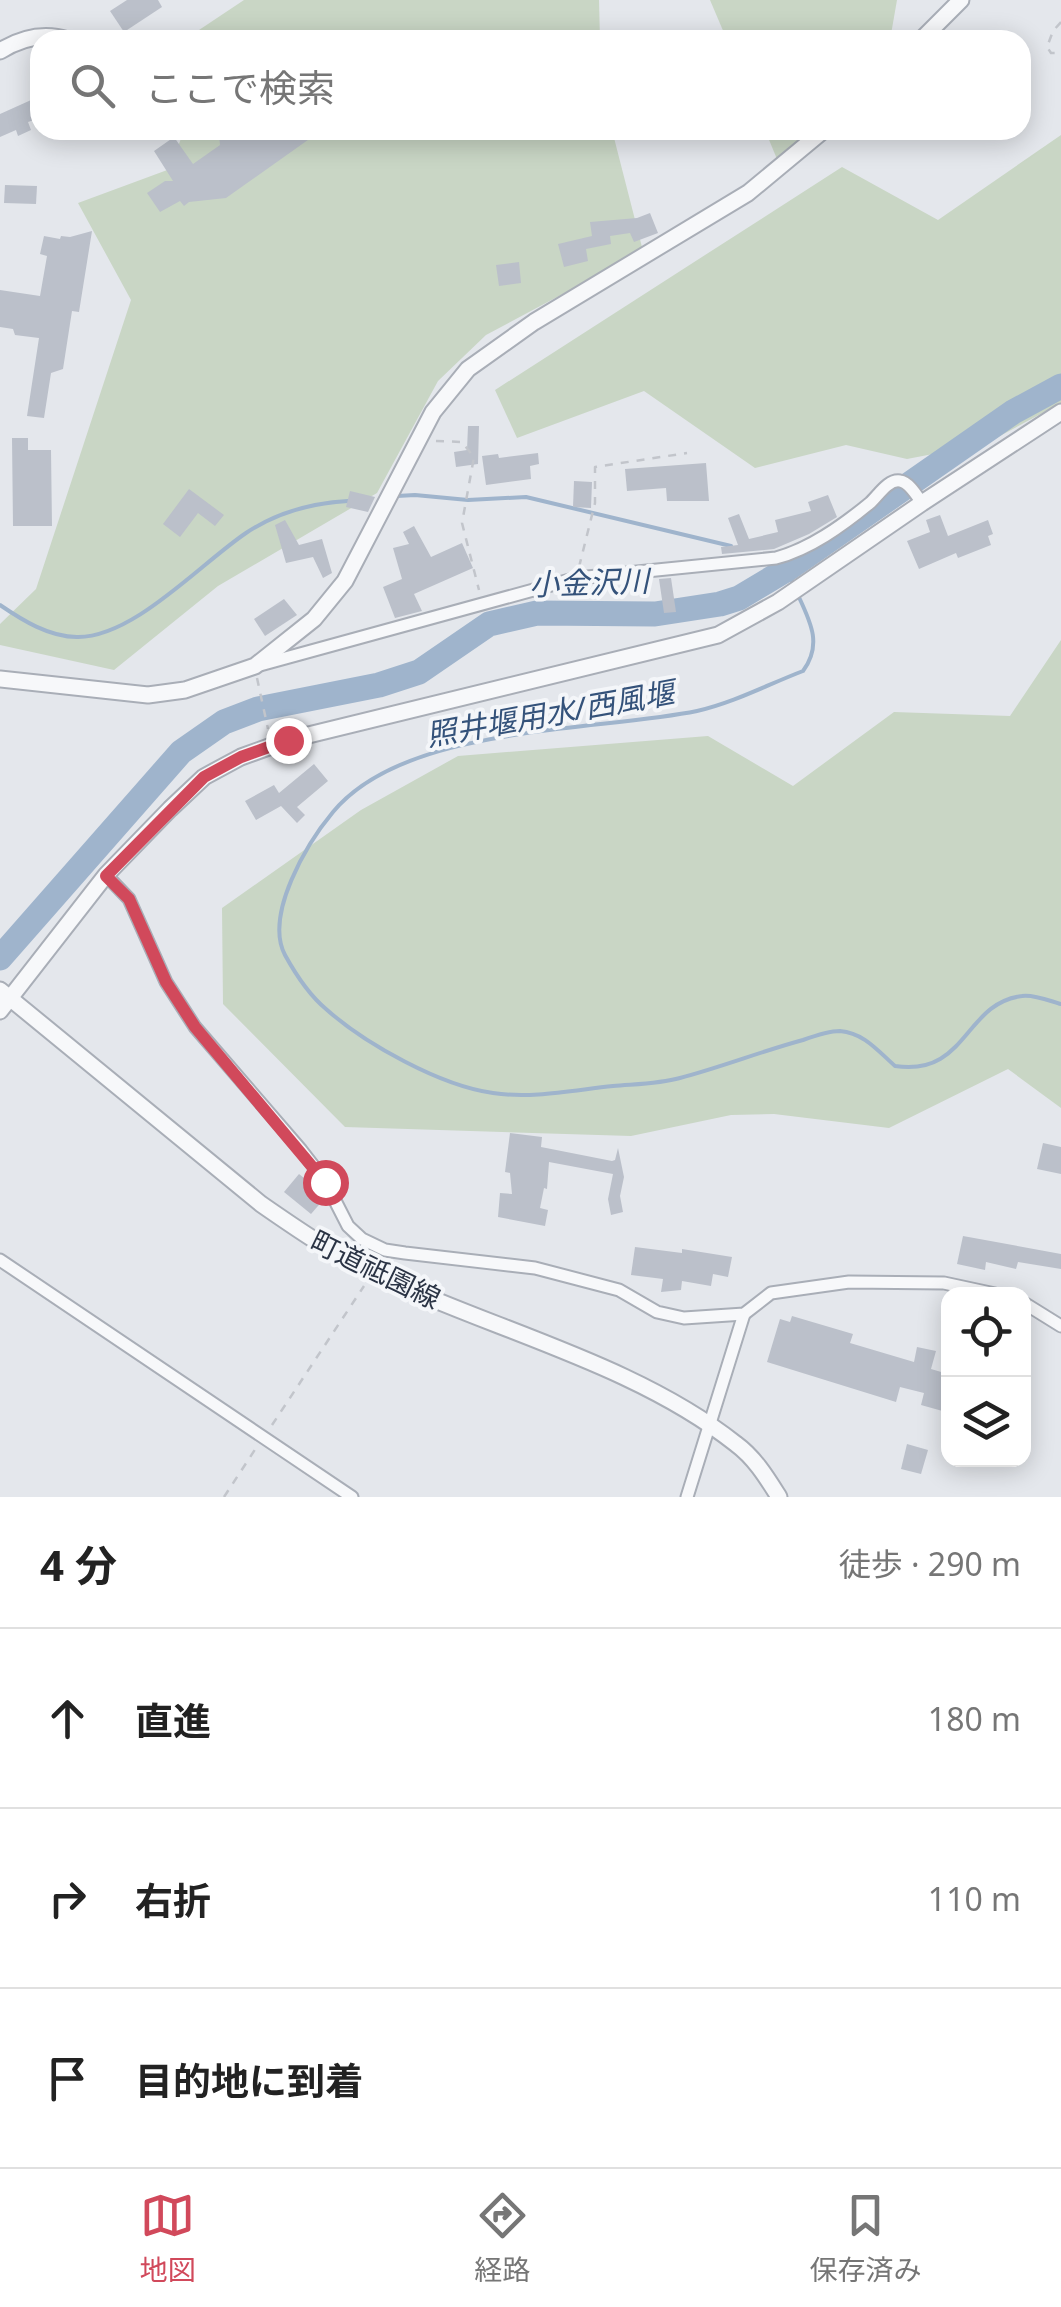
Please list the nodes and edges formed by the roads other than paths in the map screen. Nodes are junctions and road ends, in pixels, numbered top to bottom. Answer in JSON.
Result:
{"nodes":[{"id":1,"x":961,"y":0,"type":"edge"},
{"id":2,"x":931,"y":30,"type":"edge"},
{"id":3,"x":30,"y":39,"type":"edge"},
{"id":4,"x":0,"y":52,"type":"edge"},
{"id":5,"x":812,"y":140,"type":"edge"},
{"id":6,"x":1061,"y":412,"type":"edge"},
{"id":7,"x":922,"y":502,"type":"junction"},
{"id":8,"x":256,"y":666,"type":"junction"},
{"id":9,"x":0,"y":679,"type":"edge"},
{"id":10,"x":106,"y":876,"type":"junction"},
{"id":11,"x":3,"y":1000,"type":"edge"},
{"id":12,"x":0,"y":1260,"type":"edge"},
{"id":13,"x":963,"y":1287,"type":"edge"},
{"id":14,"x":1031,"y":1307,"type":"edge"},
{"id":15,"x":744,"y":1314,"type":"junction"},
{"id":16,"x":1061,"y":1326,"type":"edge"},
{"id":17,"x":709,"y":1426,"type":"junction"},
{"id":18,"x":352,"y":1497,"type":"edge"},
{"id":19,"x":687,"y":1497,"type":"edge"},
{"id":20,"x":779,"y":1497,"type":"edge"}],
"edges":[{"from":1,"to":2,"type":"street"},
{"from":3,"to":4,"type":"street"},
{"from":5,"to":8,"type":"street"},
{"from":6,"to":7,"type":"street"},
{"from":7,"to":8,"type":"street"},
{"from":7,"to":10,"type":"street"},
{"from":8,"to":9,"type":"street"},
{"from":10,"to":11,"type":"street"},
{"from":10,"to":15,"type":"street"},
{"from":11,"to":17,"type":"street","name":"町道祗園線"},
{"from":12,"to":18,"type":"street"},
{"from":13,"to":15,"type":"street"},
{"from":14,"to":16,"type":"street"},
{"from":15,"to":17,"type":"street"},
{"from":17,"to":19,"type":"street"},
{"from":17,"to":20,"type":"street","name":"町道祗園線"}]}
